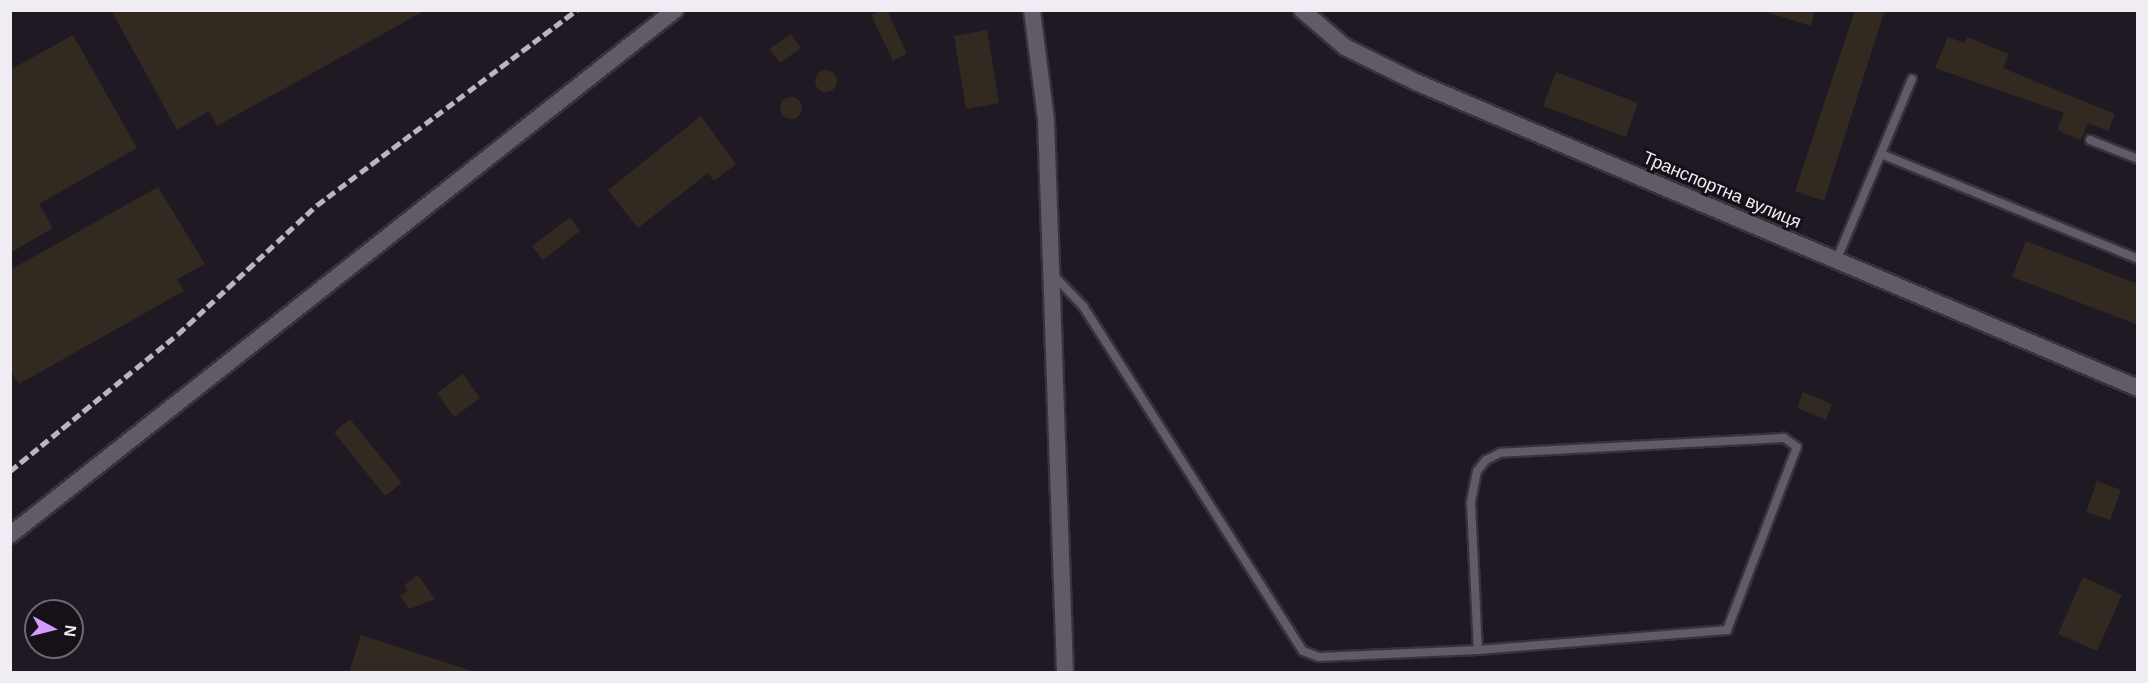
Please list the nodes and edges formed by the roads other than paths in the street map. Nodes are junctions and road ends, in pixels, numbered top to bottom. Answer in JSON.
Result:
{"nodes":[{"id":1,"x":675,"y":10,"type":"edge"},
{"id":2,"x":1032,"y":10,"type":"edge"},
{"id":3,"x":1302,"y":10,"type":"edge"},
{"id":4,"x":1912,"y":79,"type":"dead end"},
{"id":5,"x":2090,"y":140,"type":"dead end"},
{"id":6,"x":1881,"y":154,"type":"junction"},
{"id":7,"x":2138,"y":159,"type":"edge"},
{"id":8,"x":1838,"y":259,"type":"junction"},
{"id":9,"x":2138,"y":259,"type":"edge"},
{"id":10,"x":1054,"y":276,"type":"junction"},
{"id":11,"x":2138,"y":388,"type":"edge"},
{"id":12,"x":10,"y":535,"type":"edge"},
{"id":13,"x":1478,"y":650,"type":"junction"},
{"id":14,"x":1065,"y":672,"type":"edge"}],
"edges":[{"from":1,"to":12,"type":"street"},
{"from":2,"to":10,"type":"street"},
{"from":3,"to":8,"type":"street","name":"Транспортна вулиця"},
{"from":4,"to":6,"type":"lane"},
{"from":5,"to":7,"type":"lane"},
{"from":6,"to":8,"type":"lane"},
{"from":6,"to":9,"type":"lane"},
{"from":8,"to":11,"type":"street","name":"Транспортна вулиця"},
{"from":10,"to":13,"type":"lane"},
{"from":10,"to":14,"type":"street"},
{"from":13,"to":13,"type":"lane"}]}
